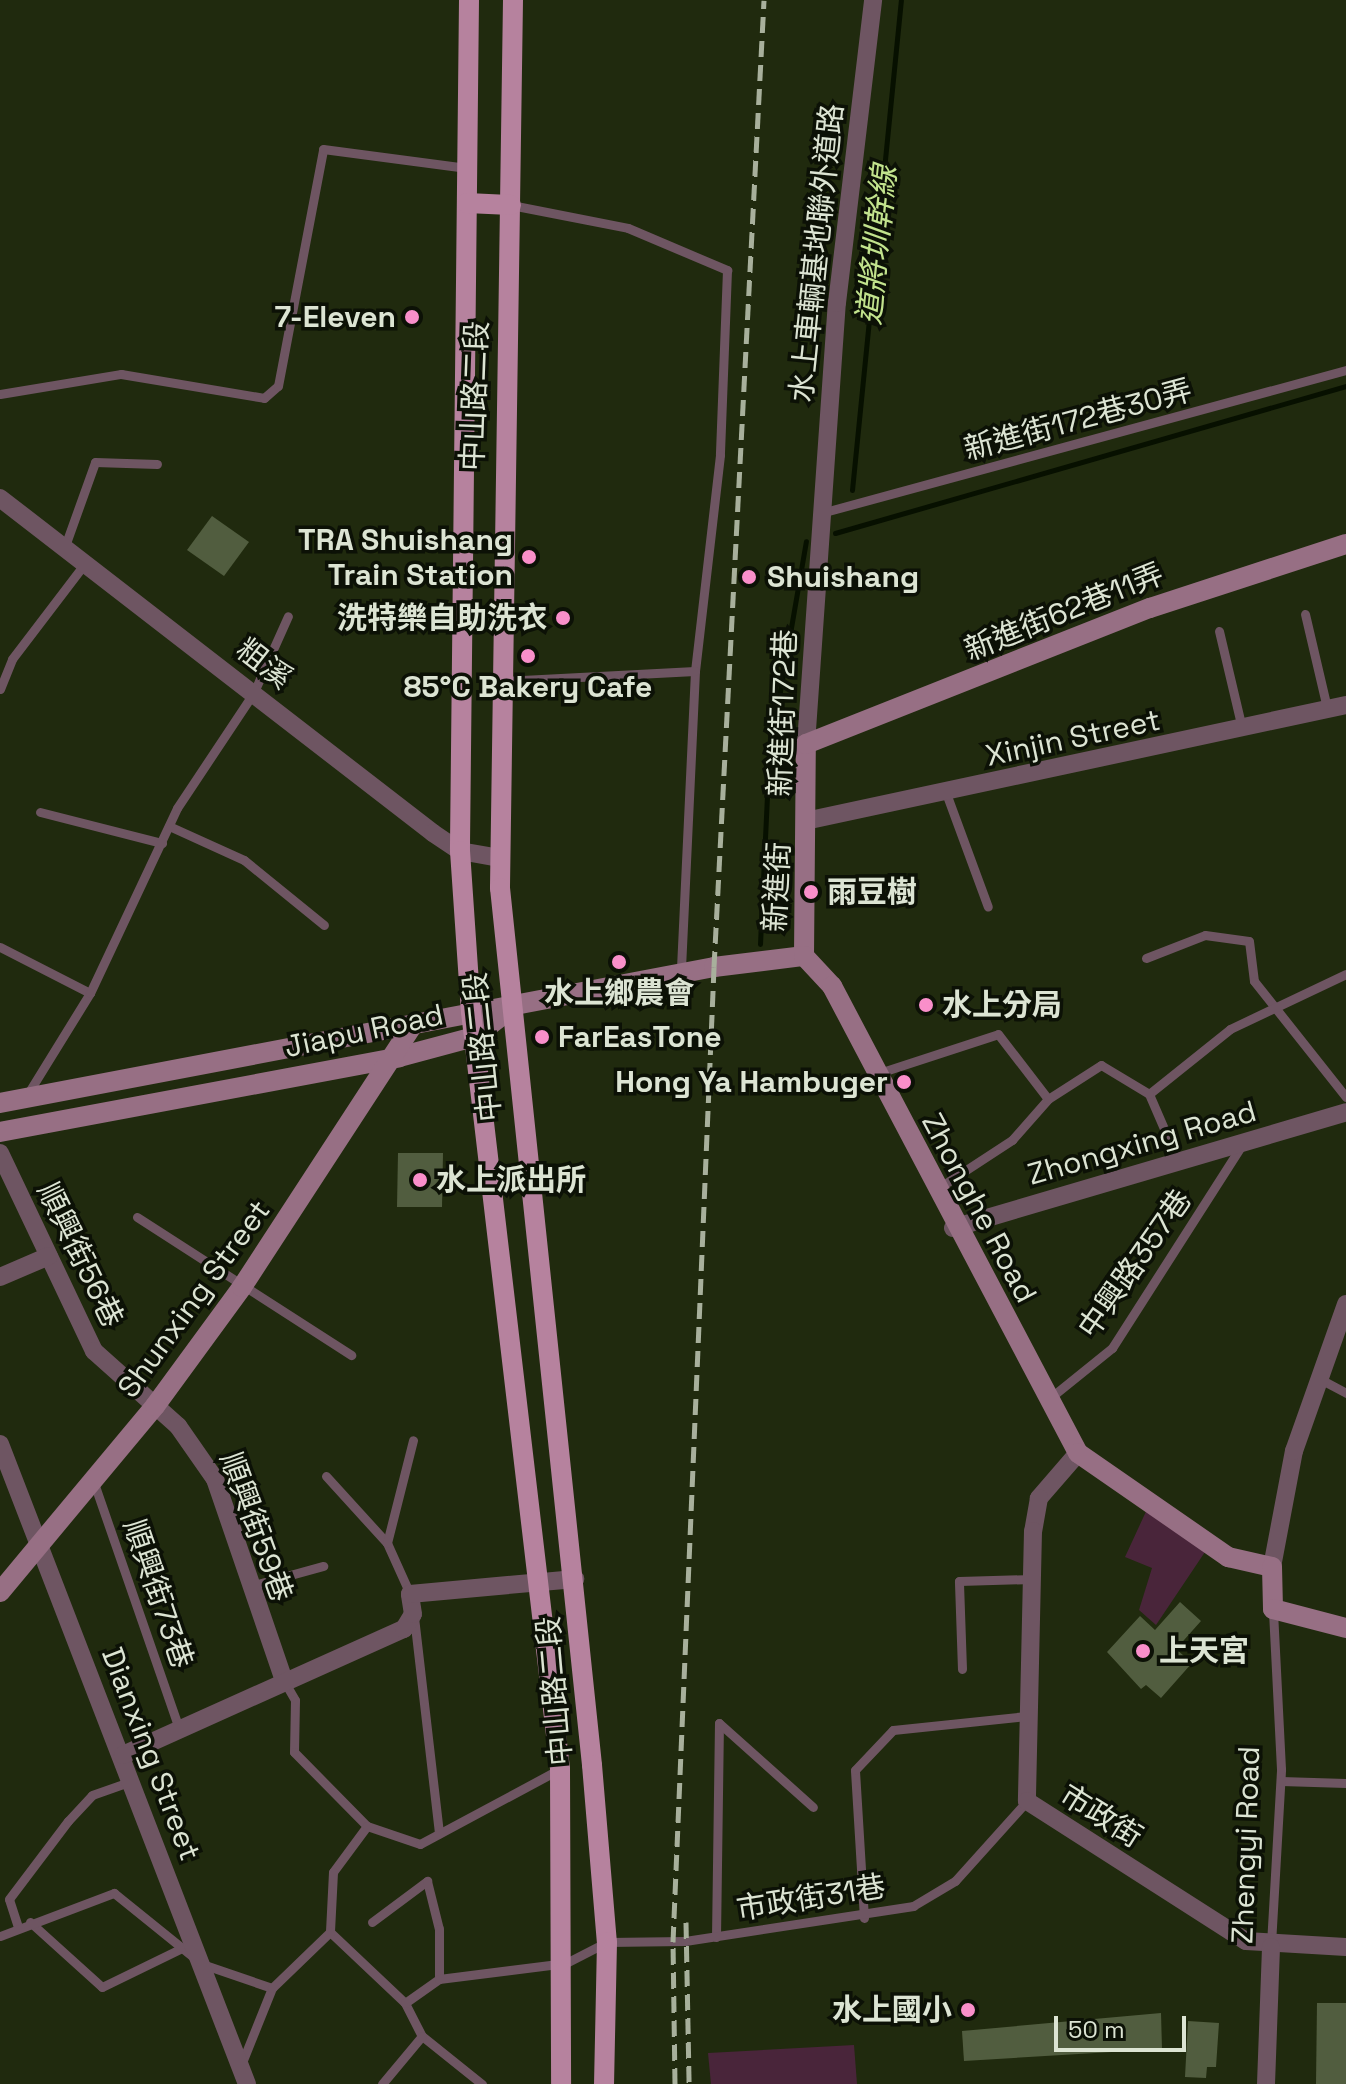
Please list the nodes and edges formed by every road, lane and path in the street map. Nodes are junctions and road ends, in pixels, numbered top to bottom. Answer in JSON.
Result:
{"nodes":[{"id":1,"x":469,"y":0,"type":"edge"},
{"id":2,"x":513,"y":0,"type":"edge"},
{"id":3,"x":873,"y":0,"type":"edge"},
{"id":4,"x":467,"y":168,"type":"junction"},
{"id":5,"x":467,"y":203,"type":"junction"},
{"id":6,"x":511,"y":205,"type":"junction"},
{"id":7,"x":1346,"y":370,"type":"edge"},
{"id":8,"x":0,"y":394,"type":"edge"},
{"id":9,"x":157,"y":464,"type":"dead end"},
{"id":10,"x":0,"y":498,"type":"edge"},
{"id":11,"x":821,"y":513,"type":"junction"},
{"id":12,"x":1346,"y":544,"type":"edge"},
{"id":13,"x":65,"y":546,"type":"junction"},
{"id":14,"x":86,"y":562,"type":"junction"},
{"id":15,"x":1305,"y":614,"type":"dead end"},
{"id":16,"x":288,"y":616,"type":"dead end"},
{"id":17,"x":1219,"y":631,"type":"dead end"},
{"id":18,"x":695,"y":671,"type":"junction"},
{"id":19,"x":498,"y":682,"type":"junction"},
{"id":20,"x":0,"y":689,"type":"edge"},
{"id":21,"x":254,"y":692,"type":"junction"},
{"id":22,"x":1346,"y":705,"type":"edge"},
{"id":23,"x":1327,"y":708,"type":"junction"},
{"id":24,"x":1242,"y":728,"type":"junction"},
{"id":25,"x":806,"y":744,"type":"junction"},
{"id":26,"x":946,"y":793,"type":"junction"},
{"id":27,"x":40,"y":812,"type":"dead end"},
{"id":28,"x":810,"y":820,"type":"junction"},
{"id":29,"x":169,"y":826,"type":"junction"},
{"id":30,"x":162,"y":843,"type":"junction"},
{"id":31,"x":460,"y":851,"type":"junction"},
{"id":32,"x":500,"y":858,"type":"junction"},
{"id":33,"x":988,"y":907,"type":"dead end"},
{"id":34,"x":324,"y":925,"type":"dead end"},
{"id":35,"x":0,"y":947,"type":"edge"},
{"id":36,"x":804,"y":956,"type":"junction"},
{"id":37,"x":1146,"y":958,"type":"dead end"},
{"id":38,"x":1346,"y":974,"type":"edge"},
{"id":39,"x":681,"y":976,"type":"junction"},
{"id":40,"x":90,"y":993,"type":"junction"},
{"id":41,"x":1274,"y":1006,"type":"junction"},
{"id":42,"x":508,"y":1011,"type":"junction"},
{"id":43,"x":471,"y":1012,"type":"junction"},
{"id":44,"x":413,"y":1025,"type":"junction"},
{"id":45,"x":474,"y":1037,"type":"junction"},
{"id":46,"x":399,"y":1057,"type":"junction"},
{"id":47,"x":876,"y":1074,"type":"junction"},
{"id":48,"x":1149,"y":1094,"type":"junction"},
{"id":49,"x":1346,"y":1097,"type":"edge"},
{"id":50,"x":25,"y":1098,"type":"junction"},
{"id":51,"x":1048,"y":1099,"type":"junction"},
{"id":52,"x":0,"y":1103,"type":"edge"},
{"id":53,"x":1346,"y":1112,"type":"edge"},
{"id":54,"x":0,"y":1132,"type":"edge"},
{"id":55,"x":1244,"y":1142,"type":"junction"},
{"id":56,"x":0,"y":1153,"type":"edge"},
{"id":57,"x":1178,"y":1161,"type":"junction"},
{"id":58,"x":934,"y":1190,"type":"junction"},
{"id":59,"x":137,"y":1217,"type":"dead end"},
{"id":60,"x":953,"y":1228,"type":"junction"},
{"id":61,"x":49,"y":1256,"type":"junction"},
{"id":62,"x":0,"y":1277,"type":"edge"},
{"id":63,"x":242,"y":1287,"type":"junction"},
{"id":64,"x":1346,"y":1304,"type":"edge"},
{"id":65,"x":351,"y":1355,"type":"dead end"},
{"id":66,"x":1317,"y":1378,"type":"junction"},
{"id":67,"x":1346,"y":1393,"type":"edge"},
{"id":68,"x":1048,"y":1399,"type":"junction"},
{"id":69,"x":155,"y":1406,"type":"junction"},
{"id":70,"x":413,"y":1440,"type":"dead end"},
{"id":71,"x":0,"y":1444,"type":"edge"},
{"id":72,"x":1078,"y":1453,"type":"junction"},
{"id":73,"x":91,"y":1474,"type":"junction"},
{"id":74,"x":326,"y":1476,"type":"dead end"},
{"id":75,"x":37,"y":1542,"type":"junction"},
{"id":76,"x":387,"y":1543,"type":"junction"},
{"id":77,"x":323,"y":1566,"type":"dead end"},
{"id":78,"x":1272,"y":1567,"type":"junction"},
{"id":79,"x":575,"y":1579,"type":"junction"},
{"id":80,"x":1032,"y":1579,"type":"junction"},
{"id":81,"x":535,"y":1581,"type":"junction"},
{"id":82,"x":250,"y":1586,"type":"junction"},
{"id":83,"x":0,"y":1592,"type":"edge"},
{"id":84,"x":410,"y":1594,"type":"junction"},
{"id":85,"x":1273,"y":1609,"type":"junction"},
{"id":86,"x":413,"y":1614,"type":"junction"},
{"id":87,"x":1346,"y":1628,"type":"edge"},
{"id":88,"x":962,"y":1669,"type":"dead end"},
{"id":89,"x":284,"y":1681,"type":"junction"},
{"id":90,"x":1027,"y":1716,"type":"junction"},
{"id":91,"x":179,"y":1729,"type":"junction"},
{"id":92,"x":123,"y":1755,"type":"junction"},
{"id":93,"x":560,"y":1769,"type":"junction"},
{"id":94,"x":132,"y":1781,"type":"junction"},
{"id":95,"x":1281,"y":1781,"type":"junction"},
{"id":96,"x":1346,"y":1783,"type":"edge"},
{"id":97,"x":1027,"y":1801,"type":"junction"},
{"id":98,"x":813,"y":1807,"type":"dead end"},
{"id":99,"x":367,"y":1826,"type":"junction"},
{"id":100,"x":439,"y":1834,"type":"junction"},
{"id":101,"x":864,"y":1918,"type":"junction"},
{"id":102,"x":30,"y":1922,"type":"junction"},
{"id":103,"x":372,"y":1922,"type":"dead end"},
{"id":104,"x":18,"y":1927,"type":"junction"},
{"id":105,"x":330,"y":1932,"type":"junction"},
{"id":106,"x":0,"y":1936,"type":"edge"},
{"id":107,"x":716,"y":1937,"type":"junction"},
{"id":108,"x":607,"y":1942,"type":"junction"},
{"id":109,"x":1271,"y":1947,"type":"junction"},
{"id":110,"x":1346,"y":1947,"type":"edge"},
{"id":111,"x":182,"y":1948,"type":"junction"},
{"id":112,"x":566,"y":1963,"type":"junction"},
{"id":113,"x":202,"y":1964,"type":"junction"},
{"id":114,"x":439,"y":1979,"type":"junction"},
{"id":115,"x":272,"y":1988,"type":"junction"},
{"id":116,"x":405,"y":2003,"type":"junction"},
{"id":117,"x":422,"y":2036,"type":"junction"},
{"id":118,"x":242,"y":2078,"type":"edge"},
{"id":119,"x":382,"y":2084,"type":"edge"},
{"id":120,"x":482,"y":2084,"type":"edge"},
{"id":121,"x":561,"y":2084,"type":"edge"},
{"id":122,"x":604,"y":2084,"type":"edge"},
{"id":123,"x":1266,"y":2084,"type":"edge"}],
"edges":[{"from":1,"to":4,"type":"main road","name":"中山路二段"},
{"from":2,"to":6,"type":"main road","name":"中山路二段"},
{"from":3,"to":11,"type":"street","name":"水上車輛基地聯外道路"},
{"from":4,"to":5,"type":"main road","name":"中山路二段"},
{"from":4,"to":8,"type":"lane"},
{"from":5,"to":6,"type":"main road"},
{"from":5,"to":31,"type":"main road","name":"中山路二段"},
{"from":6,"to":18,"type":"lane"},
{"from":6,"to":19,"type":"main road","name":"中山路二段"},
{"from":7,"to":11,"type":"lane","name":"新進街172巷30弄"},
{"from":9,"to":13,"type":"lane"},
{"from":10,"to":13,"type":"street","name":"粗溪"},
{"from":11,"to":25,"type":"street","name":"新進街172巷"},
{"from":12,"to":25,"type":"street","name":"新進街62巷11弄"},
{"from":13,"to":14,"type":"street","name":"粗溪"},
{"from":14,"to":20,"type":"lane"},
{"from":14,"to":21,"type":"street","name":"粗溪"},
{"from":15,"to":23,"type":"lane"},
{"from":16,"to":21,"type":"lane"},
{"from":17,"to":24,"type":"lane"},
{"from":18,"to":19,"type":"lane"},
{"from":18,"to":39,"type":"lane"},
{"from":19,"to":32,"type":"main road","name":"中山路二段"},
{"from":21,"to":29,"type":"lane"},
{"from":21,"to":31,"type":"street","name":"粗溪"},
{"from":22,"to":23,"type":"street","name":"Xinjin Street"},
{"from":23,"to":24,"type":"street","name":"Xinjin Street"},
{"from":24,"to":26,"type":"street","name":"Xinjin Street"},
{"from":25,"to":28,"type":"street","name":"新進街172巷"},
{"from":26,"to":28,"type":"street","name":"Xinjin Street"},
{"from":26,"to":33,"type":"lane"},
{"from":27,"to":30,"type":"lane"},
{"from":28,"to":36,"type":"street","name":"新進街"},
{"from":29,"to":30,"type":"lane"},
{"from":29,"to":34,"type":"lane"},
{"from":30,"to":40,"type":"lane"},
{"from":31,"to":32,"type":"street","name":"粗溪"},
{"from":31,"to":43,"type":"main road","name":"中山路二段"},
{"from":32,"to":42,"type":"main road","name":"中山路二段"},
{"from":35,"to":40,"type":"lane"},
{"from":36,"to":39,"type":"street"},
{"from":36,"to":47,"type":"street","name":"Zhonghe Road"},
{"from":37,"to":41,"type":"lane"},
{"from":38,"to":41,"type":"lane"},
{"from":39,"to":42,"type":"street"},
{"from":40,"to":50,"type":"lane"},
{"from":41,"to":48,"type":"lane"},
{"from":41,"to":49,"type":"lane"},
{"from":42,"to":43,"type":"street","name":"Jiapu Road"},
{"from":42,"to":45,"type":"street","name":"Jiapu Road"},
{"from":42,"to":79,"type":"main road","name":"中山路二段"},
{"from":43,"to":44,"type":"street","name":"Jiapu Road"},
{"from":43,"to":45,"type":"main road","name":"中山路二段"},
{"from":44,"to":46,"type":"street","name":"Shunxing Street"},
{"from":44,"to":50,"type":"street","name":"Jiapu Road"},
{"from":45,"to":46,"type":"street","name":"Jiapu Road"},
{"from":45,"to":81,"type":"main road","name":"中山路二段"},
{"from":46,"to":54,"type":"street","name":"Jiapu Road"},
{"from":46,"to":63,"type":"street","name":"Shunxing Street"},
{"from":47,"to":51,"type":"lane"},
{"from":47,"to":58,"type":"street","name":"Zhonghe Road"},
{"from":48,"to":51,"type":"lane"},
{"from":48,"to":57,"type":"lane"},
{"from":50,"to":52,"type":"street","name":"Jiapu Road"},
{"from":51,"to":58,"type":"lane"},
{"from":53,"to":55,"type":"street","name":"Zhongxing Road"},
{"from":55,"to":57,"type":"street","name":"Zhongxing Road"},
{"from":55,"to":68,"type":"lane","name":"中興路357巷"},
{"from":56,"to":61,"type":"street","name":"順興街56巷"},
{"from":57,"to":60,"type":"street","name":"Zhongxing Road"},
{"from":58,"to":60,"type":"street","name":"Zhonghe Road"},
{"from":59,"to":63,"type":"lane"},
{"from":60,"to":68,"type":"street","name":"Zhonghe Road"},
{"from":61,"to":62,"type":"street"},
{"from":61,"to":69,"type":"street","name":"順興街56巷"},
{"from":63,"to":65,"type":"lane"},
{"from":63,"to":69,"type":"street","name":"Shunxing Street"},
{"from":64,"to":66,"type":"street"},
{"from":66,"to":67,"type":"lane"},
{"from":66,"to":78,"type":"street"},
{"from":68,"to":72,"type":"street","name":"Zhonghe Road"},
{"from":69,"to":73,"type":"street","name":"Shunxing Street"},
{"from":69,"to":82,"type":"street","name":"順興街59巷"},
{"from":70,"to":76,"type":"lane"},
{"from":71,"to":75,"type":"street","name":"Dianxing Street"},
{"from":72,"to":78,"type":"street","name":"Zhonghe Road"},
{"from":72,"to":80,"type":"street","name":"市政街"},
{"from":73,"to":75,"type":"street","name":"Shunxing Street"},
{"from":73,"to":91,"type":"lane","name":"順興街73巷"},
{"from":74,"to":76,"type":"lane"},
{"from":75,"to":83,"type":"street","name":"Shunxing Street"},
{"from":75,"to":92,"type":"street","name":"Dianxing Street"},
{"from":76,"to":84,"type":"lane"},
{"from":77,"to":82,"type":"lane"},
{"from":78,"to":85,"type":"street"},
{"from":79,"to":81,"type":"street"},
{"from":79,"to":108,"type":"main road","name":"中山路二段"},
{"from":80,"to":88,"type":"lane"},
{"from":80,"to":90,"type":"street","name":"市政街"},
{"from":81,"to":84,"type":"street"},
{"from":81,"to":93,"type":"main road","name":"中山路二段"},
{"from":82,"to":89,"type":"street","name":"順興街59巷"},
{"from":84,"to":86,"type":"street"},
{"from":85,"to":87,"type":"street"},
{"from":85,"to":95,"type":"lane","name":"Zhengyi Road"},
{"from":86,"to":89,"type":"street"},
{"from":86,"to":100,"type":"lane"},
{"from":89,"to":91,"type":"street"},
{"from":89,"to":99,"type":"lane"},
{"from":90,"to":97,"type":"street","name":"市政街"},
{"from":90,"to":101,"type":"lane"},
{"from":91,"to":92,"type":"street"},
{"from":92,"to":94,"type":"street","name":"Dianxing Street"},
{"from":93,"to":100,"type":"lane"},
{"from":93,"to":112,"type":"main road","name":"中山路二段"},
{"from":94,"to":104,"type":"lane"},
{"from":94,"to":113,"type":"street","name":"Dianxing Street"},
{"from":95,"to":96,"type":"lane"},
{"from":95,"to":109,"type":"lane","name":"Zhengyi Road"},
{"from":97,"to":101,"type":"lane","name":"市政街31巷"},
{"from":97,"to":109,"type":"street","name":"市政街"},
{"from":98,"to":107,"type":"lane"},
{"from":99,"to":100,"type":"lane"},
{"from":99,"to":105,"type":"lane"},
{"from":101,"to":107,"type":"lane","name":"市政街31巷"},
{"from":102,"to":104,"type":"lane"},
{"from":102,"to":111,"type":"lane"},
{"from":102,"to":111,"type":"lane"},
{"from":103,"to":114,"type":"lane"},
{"from":104,"to":106,"type":"lane"},
{"from":105,"to":115,"type":"lane"},
{"from":105,"to":116,"type":"lane"},
{"from":107,"to":108,"type":"lane","name":"市政街31巷"},
{"from":108,"to":112,"type":"lane","name":"市政街31巷"},
{"from":108,"to":122,"type":"main road","name":"中山路二段"},
{"from":109,"to":110,"type":"street","name":"市政街"},
{"from":109,"to":123,"type":"street","name":"Zhengyi Road"},
{"from":111,"to":113,"type":"lane"},
{"from":112,"to":114,"type":"lane","name":"市政街31巷"},
{"from":112,"to":121,"type":"main road","name":"中山路二段"},
{"from":113,"to":115,"type":"lane"},
{"from":113,"to":118,"type":"street","name":"Dianxing Street"},
{"from":114,"to":116,"type":"lane"},
{"from":115,"to":118,"type":"lane"},
{"from":116,"to":117,"type":"lane"},
{"from":117,"to":119,"type":"lane"},
{"from":117,"to":120,"type":"lane"}]}
